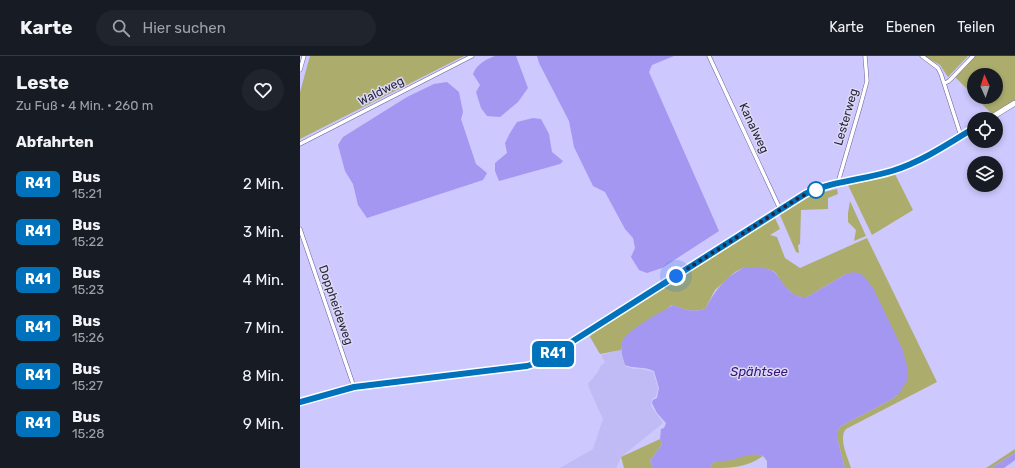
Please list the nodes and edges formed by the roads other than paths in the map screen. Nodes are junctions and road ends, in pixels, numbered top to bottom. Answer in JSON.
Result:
{"nodes":[{"id":1,"x":304,"y":56,"type":"edge"},
{"id":2,"x":472,"y":56,"type":"edge"},
{"id":3,"x":708,"y":56,"type":"edge"},
{"id":4,"x":865,"y":56,"type":"edge"},
{"id":5,"x":922,"y":56,"type":"edge"},
{"id":6,"x":973,"y":56,"type":"edge"},
{"id":7,"x":300,"y":70,"type":"edge"},
{"id":8,"x":945,"y":83,"type":"junction"},
{"id":9,"x":1015,"y":104,"type":"edge"},
{"id":10,"x":1001,"y":112,"type":"edge"},
{"id":11,"x":967,"y":132,"type":"edge"},
{"id":12,"x":961,"y":136,"type":"junction"},
{"id":13,"x":300,"y":144,"type":"edge"},
{"id":14,"x":840,"y":183,"type":"junction"},
{"id":15,"x":780,"y":209,"type":"junction"},
{"id":16,"x":300,"y":229,"type":"edge"},
{"id":17,"x":354,"y":387,"type":"junction"},
{"id":18,"x":300,"y":402,"type":"edge"}],
"edges":[{"from":1,"to":7,"type":"street"},
{"from":2,"to":13,"type":"street","name":"Waldweg"},
{"from":3,"to":15,"type":"street","name":"Kanalweg"},
{"from":4,"to":14,"type":"street","name":"Lesterweg"},
{"from":5,"to":8,"type":"street"},
{"from":6,"to":8,"type":"street"},
{"from":8,"to":12,"type":"street"},
{"from":9,"to":10,"type":"main road"},
{"from":11,"to":12,"type":"main road"},
{"from":12,"to":14,"type":"main road"},
{"from":14,"to":15,"type":"main road"},
{"from":15,"to":17,"type":"main road"},
{"from":16,"to":17,"type":"street","name":"Doppheideweg"},
{"from":17,"to":18,"type":"main road"}]}
